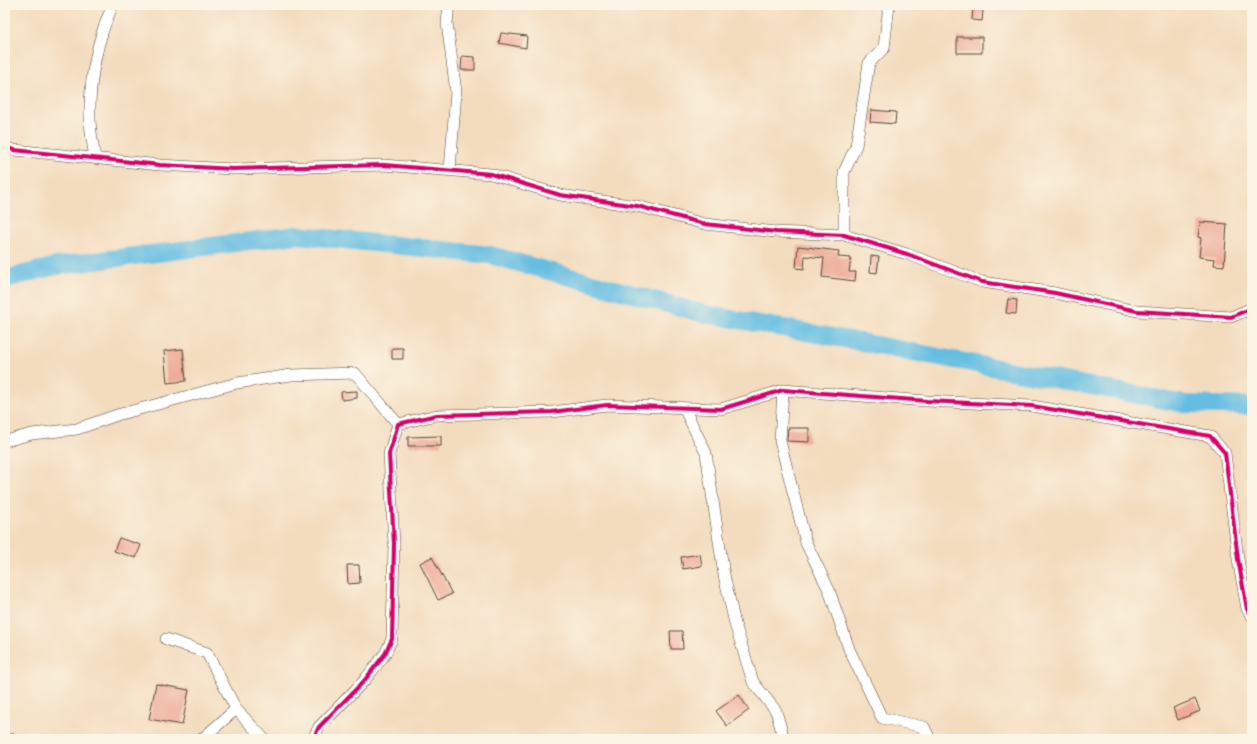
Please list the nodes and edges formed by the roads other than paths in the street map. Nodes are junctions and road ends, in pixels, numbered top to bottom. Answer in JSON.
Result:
{"nodes":[{"id":1,"x":113,"y":5,"type":"edge"},
{"id":2,"x":449,"y":5,"type":"edge"},
{"id":3,"x":889,"y":5,"type":"edge"},
{"id":4,"x":5,"y":147,"type":"edge"},
{"id":5,"x":95,"y":158,"type":"junction"},
{"id":6,"x":450,"y":170,"type":"junction"},
{"id":7,"x":844,"y":236,"type":"junction"},
{"id":8,"x":1252,"y":308,"type":"edge"},
{"id":9,"x":783,"y":390,"type":"junction"},
{"id":10,"x":684,"y":408,"type":"junction"},
{"id":11,"x":398,"y":424,"type":"junction"},
{"id":12,"x":5,"y":441,"type":"edge"},
{"id":13,"x":1252,"y":616,"type":"edge"},
{"id":14,"x":166,"y":639,"type":"dead end"},
{"id":15,"x":236,"y":709,"type":"junction"},
{"id":16,"x":5,"y":739,"type":"edge"},
{"id":17,"x":12,"y":739,"type":"edge"},
{"id":18,"x":202,"y":739,"type":"edge"},
{"id":19,"x":264,"y":739,"type":"edge"},
{"id":20,"x":313,"y":739,"type":"edge"},
{"id":21,"x":784,"y":739,"type":"edge"},
{"id":22,"x":930,"y":739,"type":"edge"}],
"edges":[{"from":1,"to":5,"type":"street"},
{"from":2,"to":6,"type":"street"},
{"from":3,"to":7,"type":"street"},
{"from":4,"to":5,"type":"street"},
{"from":5,"to":6,"type":"street"},
{"from":6,"to":7,"type":"street"},
{"from":7,"to":8,"type":"street"},
{"from":9,"to":10,"type":"street"},
{"from":9,"to":13,"type":"street"},
{"from":9,"to":22,"type":"street"},
{"from":10,"to":11,"type":"street"},
{"from":10,"to":21,"type":"street"},
{"from":11,"to":12,"type":"street"},
{"from":11,"to":20,"type":"street"},
{"from":14,"to":15,"type":"street"},
{"from":15,"to":18,"type":"street"},
{"from":15,"to":19,"type":"street"},
{"from":16,"to":17,"type":"street"}]}
